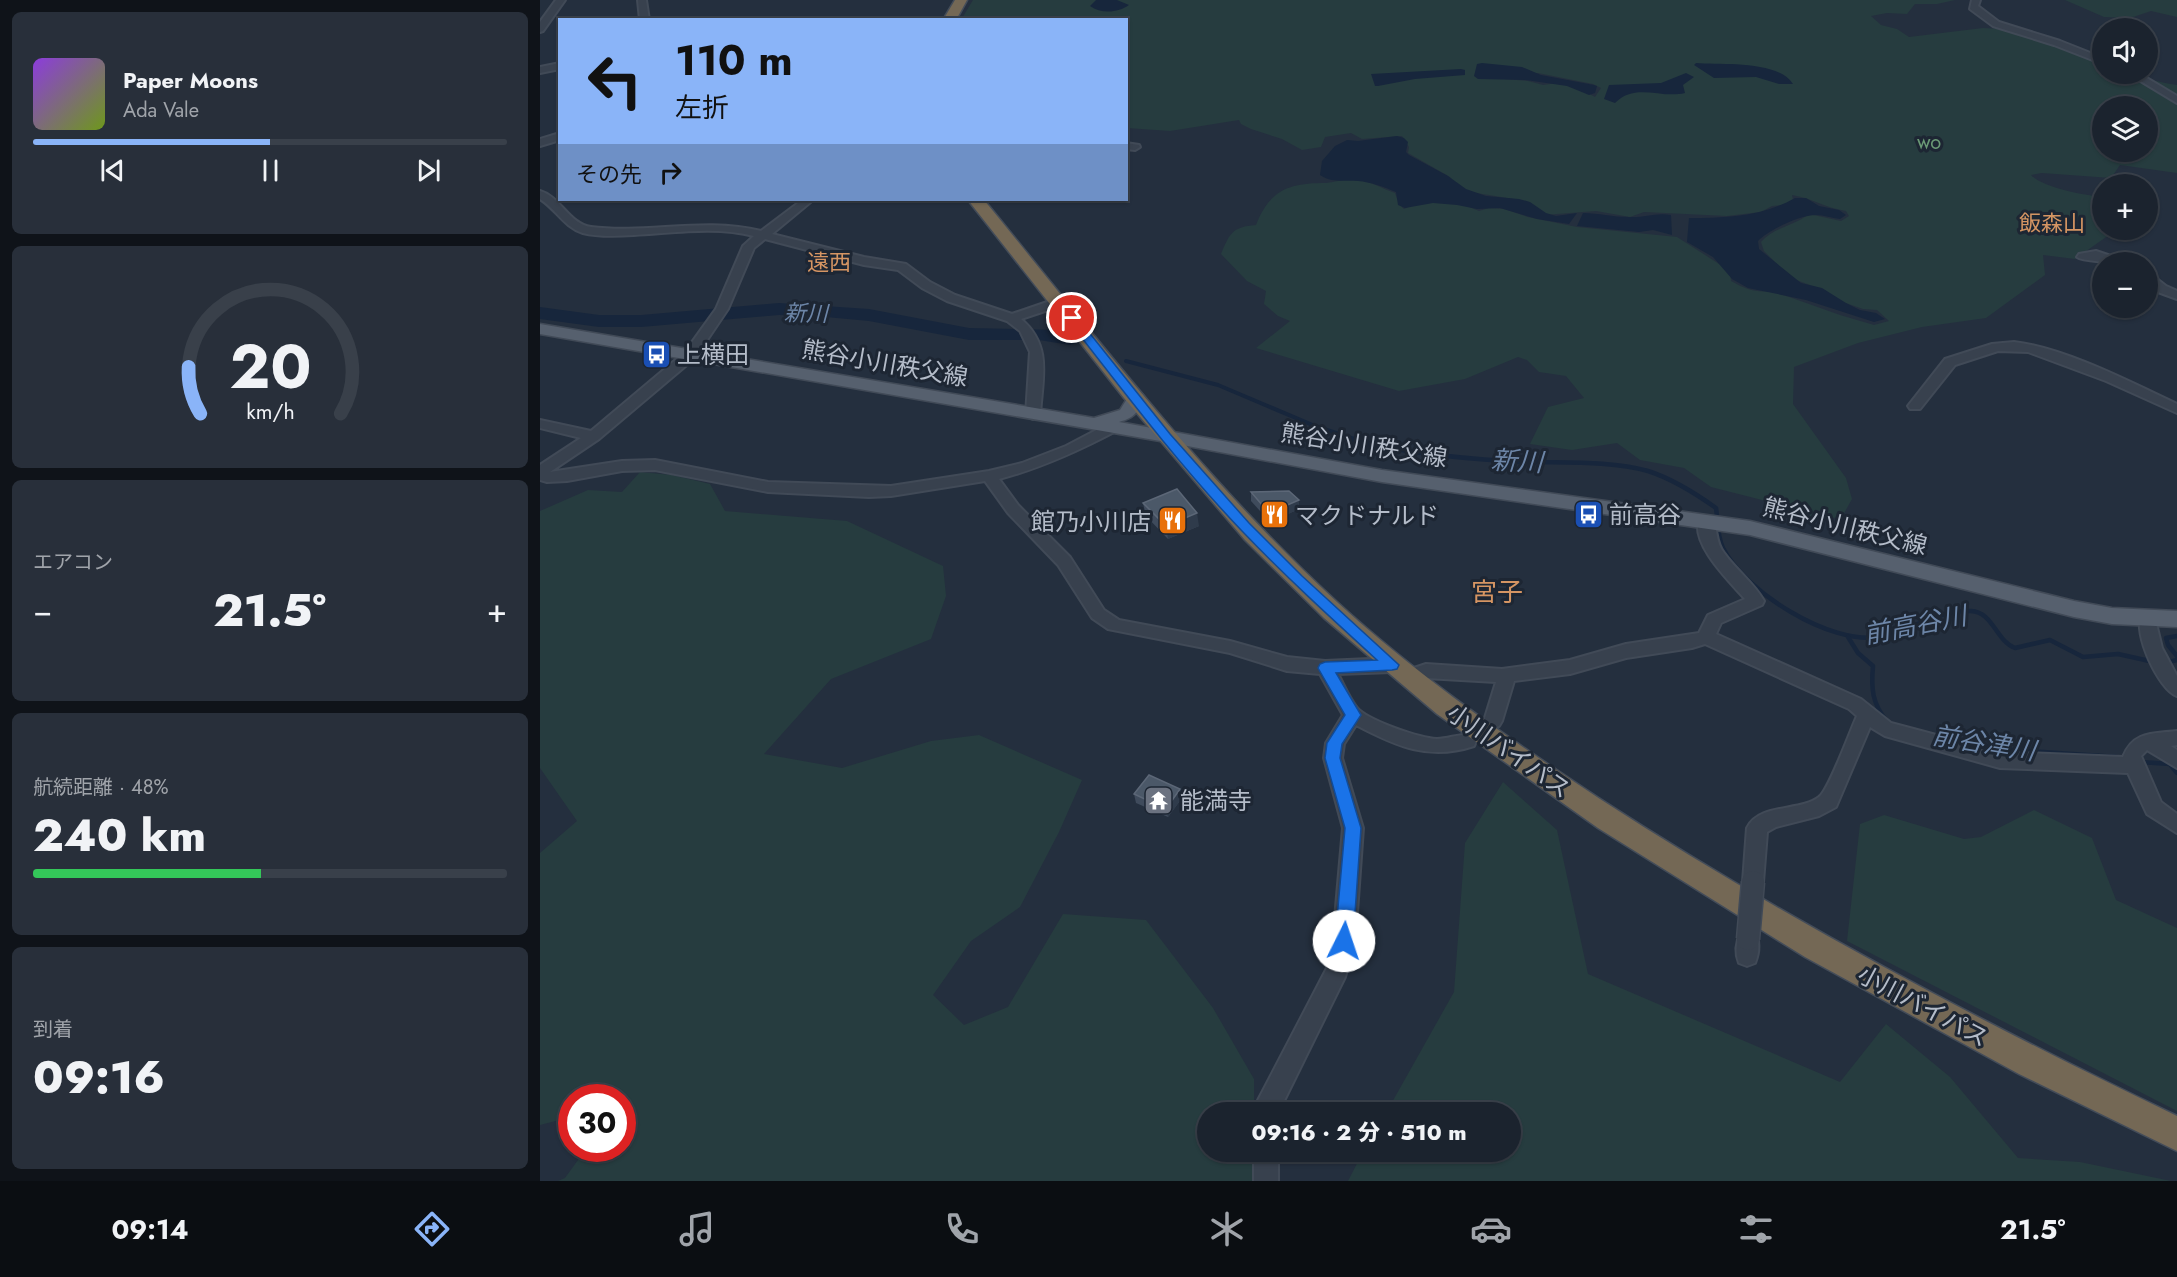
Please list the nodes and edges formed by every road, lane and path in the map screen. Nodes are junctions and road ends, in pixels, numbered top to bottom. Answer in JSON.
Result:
{"nodes":[{"id":1,"x":561,"y":0,"type":"edge"},
{"id":2,"x":642,"y":0,"type":"edge"},
{"id":3,"x":961,"y":0,"type":"edge"},
{"id":4,"x":1976,"y":0,"type":"edge"},
{"id":5,"x":553,"y":8,"type":"junction"},
{"id":6,"x":540,"y":9,"type":"edge"},
{"id":7,"x":645,"y":18,"type":"edge"},
{"id":8,"x":950,"y":18,"type":"edge"},
{"id":9,"x":540,"y":29,"type":"edge"},
{"id":10,"x":2092,"y":57,"type":"edge"},
{"id":11,"x":558,"y":66,"type":"edge"},
{"id":12,"x":540,"y":70,"type":"edge"},
{"id":13,"x":2151,"y":84,"type":"edge"},
{"id":14,"x":2177,"y":100,"type":"edge"},
{"id":15,"x":558,"y":136,"type":"edge"},
{"id":16,"x":540,"y":142,"type":"edge"},
{"id":17,"x":540,"y":194,"type":"edge"},
{"id":18,"x":807,"y":201,"type":"edge"},
{"id":19,"x":977,"y":201,"type":"edge"},
{"id":20,"x":761,"y":235,"type":"junction"},
{"id":21,"x":2092,"y":256,"type":"edge"},
{"id":22,"x":2083,"y":257,"type":"dead end"},
{"id":23,"x":2158,"y":285,"type":"edge"},
{"id":24,"x":2177,"y":295,"type":"edge"},
{"id":25,"x":1059,"y":302,"type":"junction"},
{"id":26,"x":1012,"y":318,"type":"junction"},
{"id":27,"x":540,"y":329,"type":"edge"},
{"id":28,"x":690,"y":355,"type":"junction"},
{"id":29,"x":1136,"y":398,"type":"junction"},
{"id":30,"x":1915,"y":406,"type":"dead end"},
{"id":31,"x":2177,"y":409,"type":"edge"},
{"id":32,"x":1033,"y":415,"type":"junction"},
{"id":33,"x":540,"y":424,"type":"edge"},
{"id":34,"x":1088,"y":424,"type":"junction"},
{"id":35,"x":1111,"y":428,"type":"junction"},
{"id":36,"x":594,"y":436,"type":"junction"},
{"id":37,"x":1166,"y":436,"type":"junction"},
{"id":38,"x":1237,"y":450,"type":"junction"},
{"id":39,"x":1197,"y":472,"type":"junction"},
{"id":40,"x":540,"y":473,"type":"edge"},
{"id":41,"x":989,"y":476,"type":"junction"},
{"id":42,"x":1706,"y":521,"type":"junction"},
{"id":43,"x":2148,"y":619,"type":"junction"},
{"id":44,"x":2177,"y":619,"type":"edge"},
{"id":45,"x":1706,"y":637,"type":"junction"},
{"id":46,"x":1325,"y":668,"type":"junction"},
{"id":47,"x":1400,"y":671,"type":"junction"},
{"id":48,"x":1507,"y":675,"type":"junction"},
{"id":49,"x":2177,"y":689,"type":"edge"},
{"id":50,"x":1867,"y":714,"type":"junction"},
{"id":51,"x":1353,"y":715,"type":"junction"},
{"id":52,"x":1492,"y":721,"type":"dead end"},
{"id":53,"x":2177,"y":738,"type":"edge"},
{"id":54,"x":1467,"y":741,"type":"dead end"},
{"id":55,"x":2148,"y":742,"type":"junction"},
{"id":56,"x":2177,"y":760,"type":"edge"},
{"id":57,"x":2134,"y":765,"type":"junction"},
{"id":58,"x":2177,"y":825,"type":"edge"},
{"id":59,"x":1748,"y":948,"type":"dead end"},
{"id":60,"x":1269,"y":1102,"type":"edge"},
{"id":61,"x":2177,"y":1134,"type":"edge"},
{"id":62,"x":1266,"y":1162,"type":"edge"},
{"id":63,"x":1266,"y":1181,"type":"edge"}],
"edges":[{"from":1,"to":5,"type":"street"},
{"from":2,"to":7,"type":"street"},
{"from":3,"to":8,"type":"highway"},
{"from":4,"to":10,"type":"street"},
{"from":5,"to":6,"type":"street"},
{"from":5,"to":9,"type":"street"},
{"from":11,"to":12,"type":"street"},
{"from":13,"to":14,"type":"street"},
{"from":15,"to":16,"type":"street"},
{"from":17,"to":20,"type":"street"},
{"from":18,"to":20,"type":"street"},
{"from":19,"to":25,"type":"highway","name":"小川バイパス"},
{"from":20,"to":26,"type":"street"},
{"from":20,"to":28,"type":"street"},
{"from":21,"to":22,"type":"street"},
{"from":23,"to":24,"type":"street"},
{"from":25,"to":26,"type":"street"},
{"from":25,"to":29,"type":"highway","name":"小川バイパス"},
{"from":26,"to":32,"type":"street"},
{"from":27,"to":28,"type":"main road","name":"熊谷小川秩父線"},
{"from":28,"to":32,"type":"main road","name":"熊谷小川秩父線"},
{"from":28,"to":36,"type":"street"},
{"from":29,"to":34,"type":"main road"},
{"from":29,"to":37,"type":"highway","name":"小川バイパス"},
{"from":30,"to":31,"type":"street"},
{"from":32,"to":34,"type":"main road","name":"熊谷小川秩父線"},
{"from":33,"to":36,"type":"street"},
{"from":34,"to":35,"type":"main road","name":"熊谷小川秩父線"},
{"from":35,"to":37,"type":"main road","name":"熊谷小川秩父線"},
{"from":35,"to":41,"type":"street"},
{"from":36,"to":40,"type":"street"},
{"from":37,"to":38,"type":"main road","name":"熊谷小川秩父線"},
{"from":37,"to":39,"type":"highway","name":"小川バイパス"},
{"from":38,"to":39,"type":"main road"},
{"from":38,"to":42,"type":"main road","name":"熊谷小川秩父線"},
{"from":39,"to":47,"type":"highway","name":"小川バイパス"},
{"from":40,"to":41,"type":"street"},
{"from":41,"to":46,"type":"street"},
{"from":42,"to":43,"type":"main road","name":"熊谷小川秩父線"},
{"from":42,"to":45,"type":"street"},
{"from":43,"to":44,"type":"main road","name":"熊谷小川秩父線"},
{"from":43,"to":49,"type":"street"},
{"from":45,"to":48,"type":"street"},
{"from":45,"to":50,"type":"street"},
{"from":46,"to":47,"type":"street"},
{"from":46,"to":51,"type":"street"},
{"from":47,"to":48,"type":"street"},
{"from":47,"to":61,"type":"highway","name":"小川バイパス"},
{"from":48,"to":52,"type":"street"},
{"from":50,"to":57,"type":"street"},
{"from":50,"to":59,"type":"street","bridge":true},
{"from":51,"to":54,"type":"street"},
{"from":51,"to":60,"type":"street"},
{"from":53,"to":55,"type":"street"},
{"from":55,"to":56,"type":"street"},
{"from":55,"to":57,"type":"street"},
{"from":57,"to":58,"type":"street"},
{"from":62,"to":63,"type":"street"}]}
